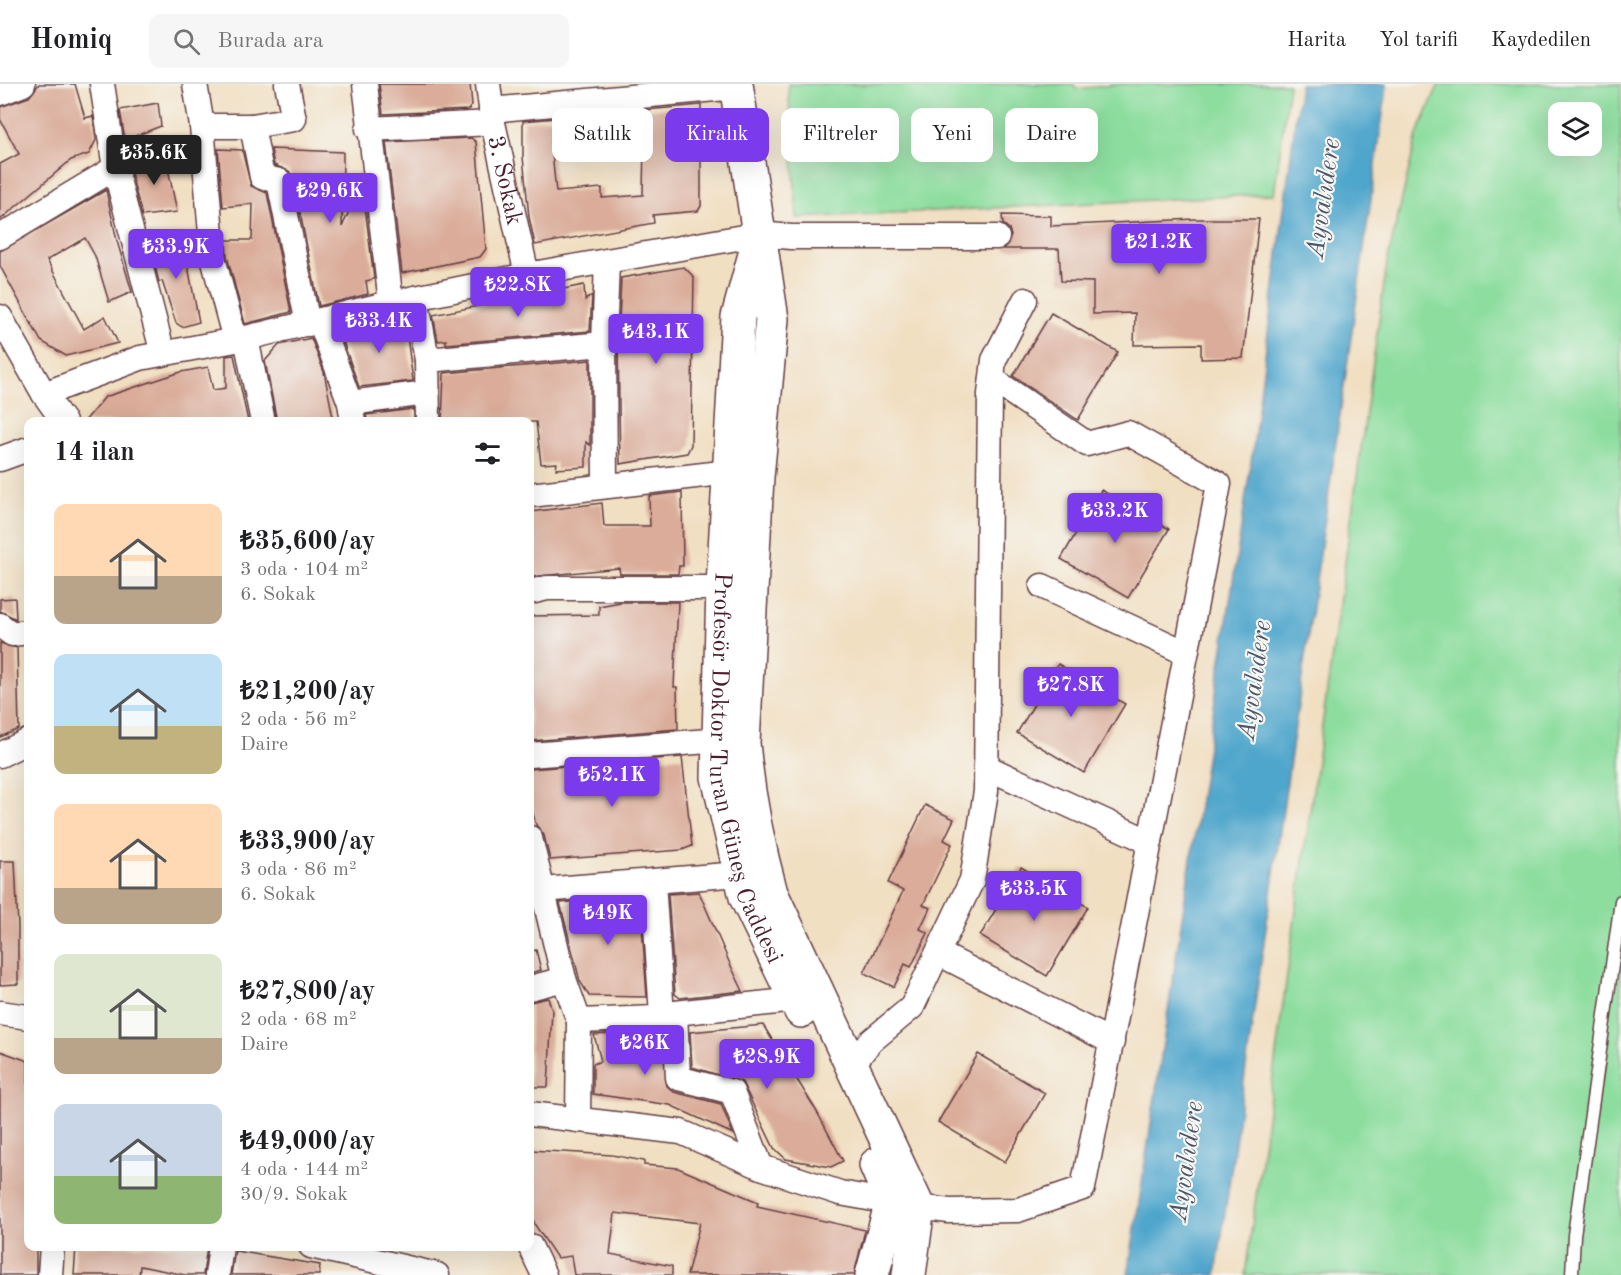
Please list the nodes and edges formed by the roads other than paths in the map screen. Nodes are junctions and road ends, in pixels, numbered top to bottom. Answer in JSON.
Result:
{"nodes":[{"id":1,"x":23,"y":84,"type":"edge"},
{"id":2,"x":102,"y":84,"type":"edge"},
{"id":3,"x":195,"y":84,"type":"edge"},
{"id":4,"x":287,"y":84,"type":"edge"},
{"id":5,"x":365,"y":84,"type":"edge"},
{"id":6,"x":488,"y":84,"type":"edge"},
{"id":7,"x":736,"y":85,"type":"edge"},
{"id":8,"x":0,"y":93,"type":"edge"},
{"id":9,"x":492,"y":117,"type":"junction"},
{"id":10,"x":202,"y":126,"type":"junction"},
{"id":11,"x":252,"y":126,"type":"junction"},
{"id":12,"x":368,"y":129,"type":"junction"},
{"id":13,"x":115,"y":168,"type":"junction"},
{"id":14,"x":760,"y":234,"type":"junction"},
{"id":15,"x":0,"y":237,"type":"edge"},
{"id":16,"x":997,"y":237,"type":"dead end"},
{"id":17,"x":607,"y":261,"type":"junction"},
{"id":18,"x":527,"y":275,"type":"junction"},
{"id":19,"x":416,"y":298,"type":"junction"},
{"id":20,"x":1026,"y":300,"type":"dead end"},
{"id":21,"x":391,"y":303,"type":"junction"},
{"id":22,"x":0,"y":317,"type":"edge"},
{"id":23,"x":314,"y":323,"type":"junction"},
{"id":24,"x":240,"y":339,"type":"junction"},
{"id":25,"x":604,"y":344,"type":"junction"},
{"id":26,"x":163,"y":354,"type":"junction"},
{"id":27,"x":427,"y":360,"type":"junction"},
{"id":28,"x":992,"y":379,"type":"junction"},
{"id":29,"x":427,"y":393,"type":"junction"},
{"id":30,"x":44,"y":394,"type":"junction"},
{"id":31,"x":352,"y":412,"type":"edge"},
{"id":32,"x":51,"y":417,"type":"edge"},
{"id":33,"x":60,"y":417,"type":"edge"},
{"id":34,"x":262,"y":417,"type":"edge"},
{"id":35,"x":428,"y":417,"type":"edge"},
{"id":36,"x":24,"y":450,"type":"edge"},
{"id":37,"x":0,"y":459,"type":"edge"},
{"id":38,"x":729,"y":472,"type":"junction"},
{"id":39,"x":605,"y":486,"type":"junction"},
{"id":40,"x":534,"y":495,"type":"edge"},
{"id":41,"x":1042,"y":586,"type":"dead end"},
{"id":42,"x":737,"y":588,"type":"junction"},
{"id":43,"x":534,"y":591,"type":"edge"},
{"id":44,"x":0,"y":625,"type":"edge"},
{"id":45,"x":24,"y":632,"type":"edge"},
{"id":46,"x":1186,"y":653,"type":"junction"},
{"id":47,"x":732,"y":742,"type":"junction"},
{"id":48,"x":24,"y":743,"type":"edge"},
{"id":49,"x":0,"y":754,"type":"edge"},
{"id":50,"x":534,"y":755,"type":"edge"},
{"id":51,"x":986,"y":767,"type":"junction"},
{"id":52,"x":1150,"y":842,"type":"junction"},
{"id":53,"x":534,"y":873,"type":"edge"},
{"id":54,"x":739,"y":873,"type":"junction"},
{"id":55,"x":653,"y":881,"type":"junction"},
{"id":56,"x":536,"y":890,"type":"edge"},
{"id":57,"x":1621,"y":901,"type":"edge"},
{"id":58,"x":938,"y":953,"type":"junction"},
{"id":59,"x":564,"y":979,"type":"junction"},
{"id":60,"x":534,"y":987,"type":"edge"},
{"id":61,"x":796,"y":1000,"type":"junction"},
{"id":62,"x":0,"y":1013,"type":"edge"},
{"id":63,"x":668,"y":1014,"type":"junction"},
{"id":64,"x":24,"y":1016,"type":"edge"},
{"id":65,"x":579,"y":1021,"type":"junction"},
{"id":66,"x":1112,"y":1042,"type":"junction"},
{"id":67,"x":852,"y":1065,"type":"junction"},
{"id":68,"x":534,"y":1114,"type":"edge"},
{"id":69,"x":578,"y":1120,"type":"junction"},
{"id":70,"x":761,"y":1167,"type":"junction"},
{"id":71,"x":905,"y":1205,"type":"junction"},
{"id":72,"x":52,"y":1251,"type":"edge"},
{"id":73,"x":219,"y":1251,"type":"edge"},
{"id":74,"x":333,"y":1251,"type":"edge"},
{"id":75,"x":532,"y":1251,"type":"edge"},
{"id":76,"x":50,"y":1275,"type":"edge"},
{"id":77,"x":217,"y":1275,"type":"edge"},
{"id":78,"x":437,"y":1275,"type":"edge"},
{"id":79,"x":544,"y":1275,"type":"edge"},
{"id":80,"x":872,"y":1275,"type":"edge"},
{"id":81,"x":909,"y":1275,"type":"edge"},
{"id":82,"x":1572,"y":1275,"type":"edge"}],
"edges":[{"from":1,"to":8,"type":"street"},
{"from":2,"to":13,"type":"street"},
{"from":3,"to":10,"type":"street"},
{"from":4,"to":11,"type":"street"},
{"from":5,"to":12,"type":"street"},
{"from":6,"to":9,"type":"street","name":"3. Sokak"},
{"from":7,"to":9,"type":"street"},
{"from":7,"to":14,"type":"main road","name":"Profesör Doktor Turan Güneş Caddesi"},
{"from":9,"to":12,"type":"street"},
{"from":9,"to":18,"type":"street","name":"3. Sokak"},
{"from":10,"to":11,"type":"street"},
{"from":10,"to":24,"type":"street"},
{"from":11,"to":23,"type":"street"},
{"from":12,"to":21,"type":"street"},
{"from":13,"to":15,"type":"street"},
{"from":13,"to":26,"type":"street"},
{"from":14,"to":16,"type":"street"},
{"from":14,"to":17,"type":"street"},
{"from":14,"to":38,"type":"main road","name":"Profesör Doktor Turan Güneş Caddesi"},
{"from":14,"to":42,"type":"main road","name":"Profesör Doktor Turan Güneş Caddesi"},
{"from":17,"to":18,"type":"street"},
{"from":17,"to":25,"type":"street"},
{"from":18,"to":19,"type":"street"},
{"from":19,"to":21,"type":"street"},
{"from":19,"to":27,"type":"street"},
{"from":20,"to":28,"type":"street"},
{"from":21,"to":23,"type":"street"},
{"from":22,"to":30,"type":"street"},
{"from":23,"to":24,"type":"street"},
{"from":23,"to":31,"type":"street"},
{"from":24,"to":26,"type":"street"},
{"from":24,"to":34,"type":"street"},
{"from":25,"to":27,"type":"street"},
{"from":25,"to":39,"type":"street"},
{"from":26,"to":30,"type":"street"},
{"from":27,"to":29,"type":"street"},
{"from":28,"to":46,"type":"street"},
{"from":28,"to":51,"type":"street"},
{"from":29,"to":31,"type":"street"},
{"from":29,"to":35,"type":"street"},
{"from":30,"to":32,"type":"street"},
{"from":30,"to":33,"type":"street"},
{"from":36,"to":37,"type":"street"},
{"from":38,"to":39,"type":"street"},
{"from":38,"to":42,"type":"main road","name":"Profesör Doktor Turan Güneş Caddesi"},
{"from":39,"to":40,"type":"street"},
{"from":41,"to":46,"type":"street"},
{"from":42,"to":43,"type":"street"},
{"from":42,"to":47,"type":"main road","name":"Profesör Doktor Turan Güneş Caddesi"},
{"from":44,"to":45,"type":"street"},
{"from":46,"to":52,"type":"street"},
{"from":47,"to":50,"type":"street"},
{"from":47,"to":54,"type":"main road","name":"Profesör Doktor Turan Güneş Caddesi"},
{"from":47,"to":67,"type":"main road","name":"Profesör Doktor Turan Güneş Caddesi"},
{"from":48,"to":49,"type":"street"},
{"from":51,"to":52,"type":"street"},
{"from":51,"to":58,"type":"street"},
{"from":52,"to":66,"type":"street"},
{"from":53,"to":56,"type":"street"},
{"from":54,"to":55,"type":"street"},
{"from":54,"to":61,"type":"main road","name":"Profesör Doktor Turan Güneş Caddesi"},
{"from":55,"to":56,"type":"street"},
{"from":55,"to":63,"type":"street"},
{"from":56,"to":59,"type":"street"},
{"from":57,"to":82,"type":"lane"},
{"from":58,"to":66,"type":"street"},
{"from":58,"to":67,"type":"street"},
{"from":59,"to":60,"type":"street"},
{"from":59,"to":65,"type":"street"},
{"from":61,"to":63,"type":"street"},
{"from":61,"to":71,"type":"main road","name":"Profesör Doktor Turan Güneş Caddesi"},
{"from":62,"to":64,"type":"street"},
{"from":63,"to":65,"type":"street"},
{"from":63,"to":70,"type":"street"},
{"from":65,"to":69,"type":"street"},
{"from":66,"to":71,"type":"street"},
{"from":67,"to":71,"type":"main road","name":"Profesör Doktor Turan Güneş Caddesi"},
{"from":68,"to":69,"type":"street"},
{"from":69,"to":70,"type":"street"},
{"from":70,"to":71,"type":"street"},
{"from":71,"to":80,"type":"main road"},
{"from":71,"to":81,"type":"main road"},
{"from":72,"to":76,"type":"street"},
{"from":73,"to":77,"type":"street"},
{"from":74,"to":78,"type":"street"},
{"from":75,"to":79,"type":"street"}]}
